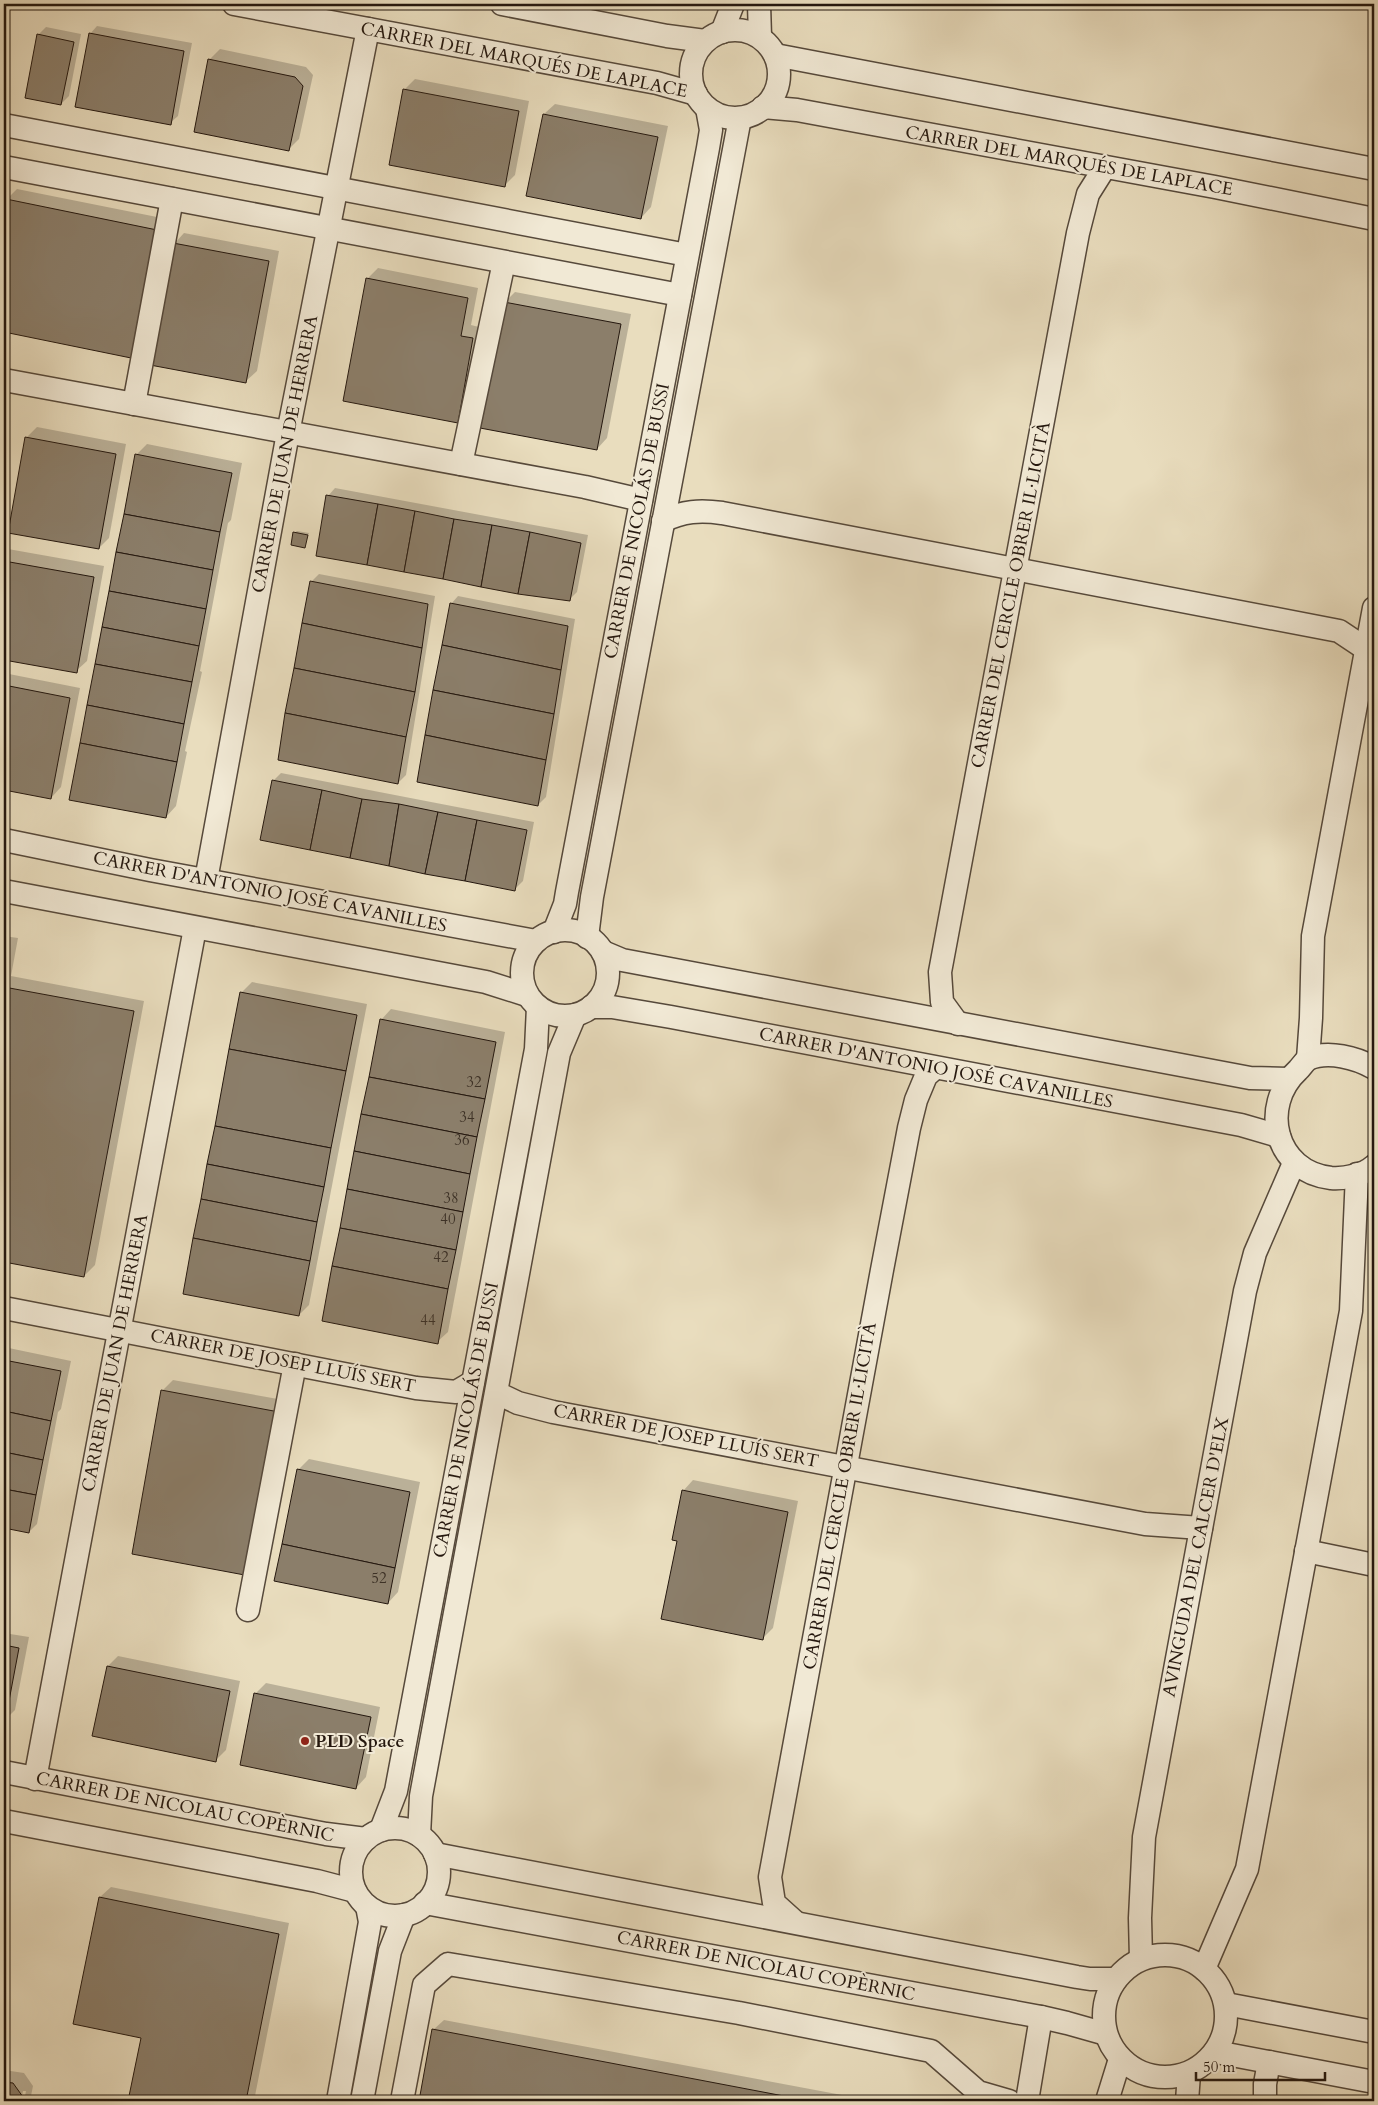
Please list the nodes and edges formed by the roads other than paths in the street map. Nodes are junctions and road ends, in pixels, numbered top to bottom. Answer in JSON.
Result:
{"nodes":[{"id":1,"x":234,"y":4,"type":"edge"},
{"id":2,"x":502,"y":4,"type":"edge"},
{"id":3,"x":733,"y":4,"type":"edge"},
{"id":4,"x":760,"y":4,"type":"edge"},
{"id":5,"x":368,"y":29,"type":"junction"},
{"id":6,"x":714,"y":37,"type":"junction"},
{"id":7,"x":760,"y":37,"type":"junction"},
{"id":8,"x":775,"y":55,"type":"junction"},
{"id":9,"x":702,"y":101,"type":"junction"},
{"id":10,"x":763,"y":107,"type":"junction"},
{"id":11,"x":740,"y":118,"type":"junction"},
{"id":12,"x":4,"y":125,"type":"edge"},
{"id":13,"x":4,"y":167,"type":"edge"},
{"id":14,"x":1104,"y":167,"type":"junction"},
{"id":15,"x":1374,"y":169,"type":"edge"},
{"id":16,"x":337,"y":188,"type":"junction"},
{"id":17,"x":172,"y":199,"type":"junction"},
{"id":18,"x":1374,"y":219,"type":"edge"},
{"id":19,"x":328,"y":229,"type":"junction"},
{"id":20,"x":687,"y":255,"type":"junction"},
{"id":21,"x":504,"y":262,"type":"junction"},
{"id":22,"x":680,"y":295,"type":"junction"},
{"id":23,"x":4,"y":380,"type":"edge"},
{"id":24,"x":134,"y":404,"type":"junction"},
{"id":25,"x":288,"y":433,"type":"junction"},
{"id":26,"x":461,"y":464,"type":"junction"},
{"id":27,"x":641,"y":500,"type":"junction"},
{"id":28,"x":663,"y":521,"type":"junction"},
{"id":29,"x":1016,"y":569,"type":"junction"},
{"id":30,"x":1374,"y":608,"type":"edge"},
{"id":31,"x":1366,"y":649,"type":"junction"},
{"id":32,"x":4,"y":840,"type":"edge"},
{"id":33,"x":206,"y":880,"type":"junction"},
{"id":34,"x":4,"y":891,"type":"edge"},
{"id":35,"x":196,"y":928,"type":"junction"},
{"id":36,"x":545,"y":936,"type":"junction"},
{"id":37,"x":595,"y":944,"type":"junction"},
{"id":38,"x":532,"y":1001,"type":"junction"},
{"id":39,"x":583,"y":1011,"type":"junction"},
{"id":40,"x":958,"y":1024,"type":"junction"},
{"id":41,"x":1308,"y":1059,"type":"junction"},
{"id":42,"x":1374,"y":1067,"type":"edge"},
{"id":43,"x":935,"y":1068,"type":"junction"},
{"id":44,"x":1288,"y":1079,"type":"junction"},
{"id":45,"x":1279,"y":1136,"type":"junction"},
{"id":46,"x":1294,"y":1163,"type":"junction"},
{"id":47,"x":1366,"y":1170,"type":"edge"},
{"id":48,"x":4,"y":1308,"type":"edge"},
{"id":49,"x":120,"y":1329,"type":"junction"},
{"id":50,"x":295,"y":1364,"type":"junction"},
{"id":51,"x":473,"y":1382,"type":"junction"},
{"id":52,"x":498,"y":1393,"type":"junction"},
{"id":53,"x":846,"y":1466,"type":"junction"},
{"id":54,"x":1201,"y":1528,"type":"junction"},
{"id":55,"x":1306,"y":1551,"type":"junction"},
{"id":56,"x":1374,"y":1565,"type":"edge"},
{"id":57,"x":248,"y":1610,"type":"dead end"},
{"id":58,"x":4,"y":1772,"type":"edge"},
{"id":59,"x":35,"y":1779,"type":"junction"},
{"id":60,"x":4,"y":1822,"type":"edge"},
{"id":61,"x":373,"y":1834,"type":"junction"},
{"id":62,"x":419,"y":1835,"type":"junction"},
{"id":63,"x":435,"y":1854,"type":"junction"},
{"id":64,"x":361,"y":1899,"type":"junction"},
{"id":65,"x":425,"y":1903,"type":"junction"},
{"id":66,"x":404,"y":1915,"type":"junction"},
{"id":67,"x":794,"y":1922,"type":"junction"},
{"id":68,"x":1141,"y":1959,"type":"junction"},
{"id":69,"x":1204,"y":1969,"type":"junction"},
{"id":70,"x":1116,"y":1978,"type":"junction"},
{"id":71,"x":1226,"y":2004,"type":"junction"},
{"id":72,"x":1041,"y":2018,"type":"junction"},
{"id":73,"x":1374,"y":2032,"type":"edge"},
{"id":74,"x":1106,"y":2034,"type":"junction"},
{"id":75,"x":1216,"y":2052,"type":"junction"},
{"id":76,"x":1120,"y":2059,"type":"junction"},
{"id":77,"x":1269,"y":2062,"type":"junction"},
{"id":78,"x":1189,"y":2074,"type":"junction"},
{"id":79,"x":1374,"y":2082,"type":"edge"},
{"id":80,"x":338,"y":2101,"type":"edge"},
{"id":81,"x":362,"y":2101,"type":"edge"},
{"id":82,"x":402,"y":2101,"type":"edge"},
{"id":83,"x":1009,"y":2101,"type":"edge"},
{"id":84,"x":1027,"y":2101,"type":"edge"},
{"id":85,"x":1107,"y":2101,"type":"edge"},
{"id":86,"x":1187,"y":2101,"type":"edge"},
{"id":87,"x":1265,"y":2101,"type":"edge"}],
"edges":[{"from":1,"to":5,"type":"street","name":"CARRER DEL MARQUÉS DE LAPLACE"},
{"from":2,"to":6,"type":"street"},
{"from":3,"to":6,"type":"street"},
{"from":4,"to":7,"type":"street"},
{"from":5,"to":9,"type":"street","name":"CARRER DEL MARQUÉS DE LAPLACE"},
{"from":5,"to":16,"type":"street","name":"CARRER DE JUAN DE HERRERA"},
{"from":6,"to":7,"type":"street"},
{"from":6,"to":9,"type":"street"},
{"from":7,"to":8,"type":"street"},
{"from":8,"to":10,"type":"street"},
{"from":8,"to":15,"type":"street"},
{"from":9,"to":11,"type":"street"},
{"from":9,"to":20,"type":"street","name":"CARRER DE NICOLÁS DE BUSSI"},
{"from":10,"to":11,"type":"street"},
{"from":10,"to":14,"type":"street","name":"CARRER DEL MARQUÉS DE LAPLACE"},
{"from":11,"to":28,"type":"street","name":"CARRER DE NICOLÁS DE BUSSI"},
{"from":12,"to":16,"type":"street"},
{"from":13,"to":17,"type":"street"},
{"from":14,"to":18,"type":"street","name":"CARRER DEL MARQUÉS DE LAPLACE"},
{"from":14,"to":29,"type":"street","name":"CARRER DEL CERCLE OBRER IL·LICITÀ"},
{"from":16,"to":19,"type":"street","name":"CARRER DE JUAN DE HERRERA"},
{"from":16,"to":20,"type":"street"},
{"from":17,"to":19,"type":"street"},
{"from":17,"to":24,"type":"street"},
{"from":19,"to":21,"type":"street"},
{"from":19,"to":25,"type":"street","name":"CARRER DE JUAN DE HERRERA"},
{"from":20,"to":22,"type":"street","name":"CARRER DE NICOLÁS DE BUSSI"},
{"from":21,"to":22,"type":"street"},
{"from":21,"to":26,"type":"street"},
{"from":22,"to":27,"type":"street","name":"CARRER DE NICOLÁS DE BUSSI"},
{"from":23,"to":24,"type":"street"},
{"from":24,"to":25,"type":"street"},
{"from":25,"to":26,"type":"street"},
{"from":25,"to":33,"type":"street","name":"CARRER DE JUAN DE HERRERA"},
{"from":26,"to":27,"type":"street"},
{"from":27,"to":36,"type":"street","name":"CARRER DE NICOLÁS DE BUSSI"},
{"from":28,"to":29,"type":"street"},
{"from":28,"to":37,"type":"street","name":"CARRER DE NICOLÁS DE BUSSI"},
{"from":29,"to":31,"type":"street"},
{"from":29,"to":40,"type":"street","name":"CARRER DEL CERCLE OBRER IL·LICITÀ"},
{"from":30,"to":31,"type":"street"},
{"from":31,"to":41,"type":"street"},
{"from":32,"to":33,"type":"street","name":"CARRER D'ANTONIO JOSÉ CAVANILLES"},
{"from":33,"to":36,"type":"street","name":"CARRER D'ANTONIO JOSÉ CAVANILLES"},
{"from":34,"to":35,"type":"street"},
{"from":35,"to":38,"type":"street"},
{"from":35,"to":49,"type":"street","name":"CARRER DE JUAN DE HERRERA"},
{"from":36,"to":37,"type":"street"},
{"from":36,"to":38,"type":"street"},
{"from":37,"to":39,"type":"street"},
{"from":37,"to":40,"type":"street"},
{"from":38,"to":39,"type":"street"},
{"from":38,"to":51,"type":"street","name":"CARRER DE NICOLÁS DE BUSSI"},
{"from":39,"to":43,"type":"street","name":"CARRER D'ANTONIO JOSÉ CAVANILLES"},
{"from":39,"to":52,"type":"street","name":"CARRER DE NICOLÁS DE BUSSI"},
{"from":40,"to":44,"type":"street"},
{"from":41,"to":42,"type":"street"},
{"from":41,"to":44,"type":"street"},
{"from":43,"to":45,"type":"street","name":"CARRER D'ANTONIO JOSÉ CAVANILLES"},
{"from":43,"to":53,"type":"street","name":"CARRER DEL CERCLE OBRER IL·LICITÀ"},
{"from":44,"to":45,"type":"street"},
{"from":45,"to":46,"type":"street"},
{"from":46,"to":47,"type":"street"},
{"from":46,"to":54,"type":"street","name":"AVINGUDA DEL CALCER D'ELX"},
{"from":47,"to":55,"type":"street"},
{"from":48,"to":49,"type":"street","name":"CARRER DE JOSEP LLUÍS SERT"},
{"from":49,"to":50,"type":"street","name":"CARRER DE JOSEP LLUÍS SERT"},
{"from":49,"to":59,"type":"street","name":"CARRER DE JUAN DE HERRERA"},
{"from":50,"to":51,"type":"street","name":"CARRER DE JOSEP LLUÍS SERT"},
{"from":50,"to":57,"type":"street"},
{"from":51,"to":61,"type":"street","name":"CARRER DE NICOLÁS DE BUSSI"},
{"from":52,"to":53,"type":"street","name":"CARRER DE JOSEP LLUÍS SERT"},
{"from":52,"to":62,"type":"street","name":"CARRER DE NICOLÁS DE BUSSI"},
{"from":53,"to":54,"type":"street","name":"CARRER DE JOSEP LLUÍS SERT"},
{"from":53,"to":67,"type":"street","name":"CARRER DEL CERCLE OBRER IL·LICITÀ"},
{"from":54,"to":68,"type":"street","name":"AVINGUDA DEL CALCER D'ELX"},
{"from":55,"to":56,"type":"street"},
{"from":55,"to":69,"type":"street"},
{"from":58,"to":59,"type":"street","name":"CARRER DE NICOLAU COPÈRNIC"},
{"from":59,"to":61,"type":"street","name":"CARRER DE NICOLAU COPÈRNIC"},
{"from":60,"to":64,"type":"street"},
{"from":61,"to":62,"type":"street"},
{"from":61,"to":64,"type":"street"},
{"from":62,"to":63,"type":"street"},
{"from":63,"to":65,"type":"street"},
{"from":63,"to":67,"type":"street"},
{"from":64,"to":66,"type":"street"},
{"from":64,"to":80,"type":"street"},
{"from":65,"to":66,"type":"street"},
{"from":65,"to":72,"type":"street","name":"CARRER DE NICOLAU COPÈRNIC"},
{"from":66,"to":81,"type":"street"},
{"from":67,"to":70,"type":"street"},
{"from":68,"to":69,"type":"street"},
{"from":68,"to":70,"type":"street"},
{"from":69,"to":71,"type":"street"},
{"from":70,"to":74,"type":"street"},
{"from":71,"to":73,"type":"street"},
{"from":71,"to":75,"type":"street"},
{"from":72,"to":74,"type":"street","name":"CARRER DE NICOLAU COPÈRNIC"},
{"from":72,"to":84,"type":"street"},
{"from":74,"to":76,"type":"street"},
{"from":75,"to":77,"type":"street"},
{"from":75,"to":78,"type":"street"},
{"from":76,"to":78,"type":"street"},
{"from":76,"to":85,"type":"street"},
{"from":77,"to":79,"type":"street"},
{"from":77,"to":87,"type":"street"},
{"from":78,"to":86,"type":"street"},
{"from":82,"to":83,"type":"street"}]}
